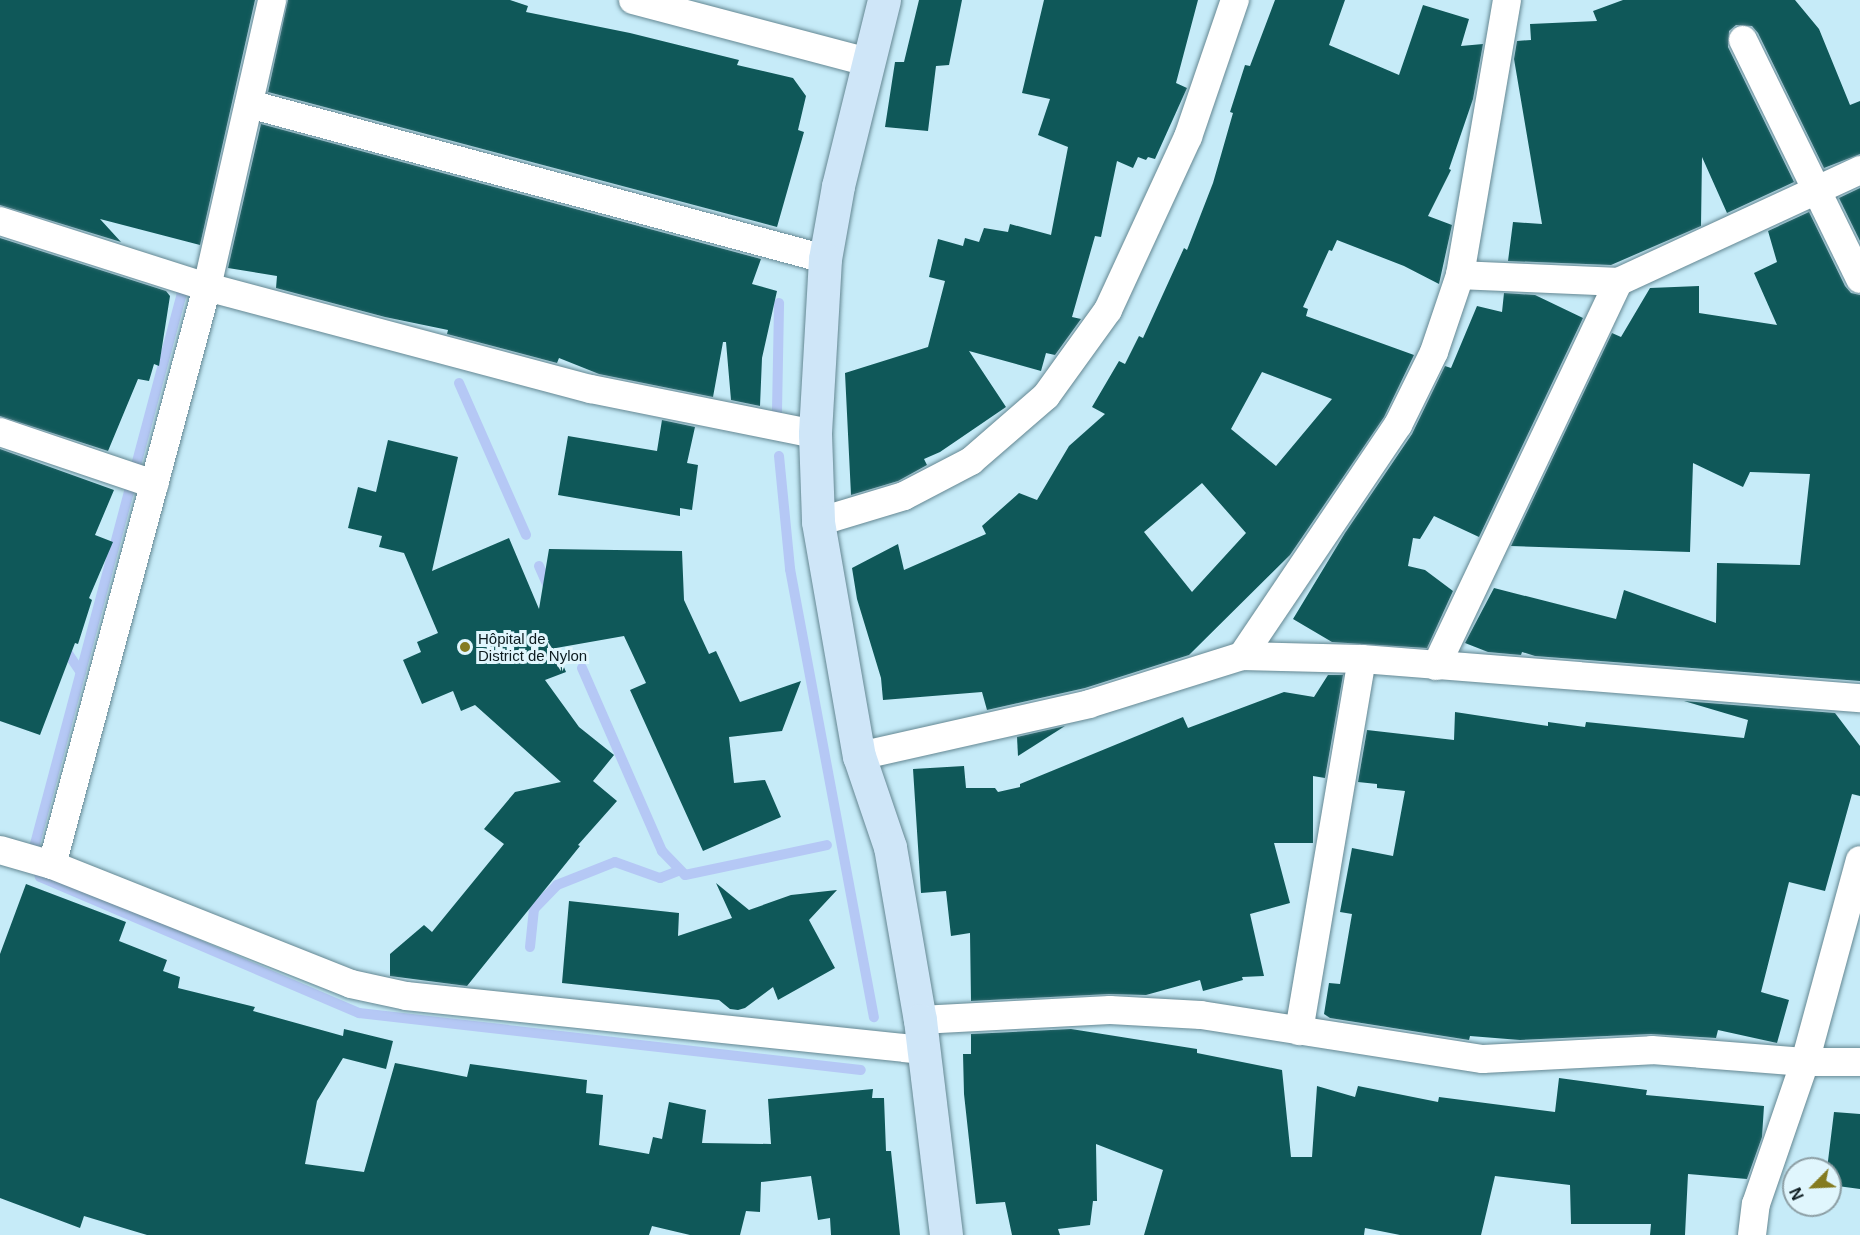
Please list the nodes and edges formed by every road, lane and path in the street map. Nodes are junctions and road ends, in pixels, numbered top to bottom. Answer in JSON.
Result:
{"nodes":[{"id":1,"x":272,"y":0,"type":"edge"},
{"id":2,"x":633,"y":0,"type":"edge"},
{"id":3,"x":884,"y":0,"type":"edge"},
{"id":4,"x":1235,"y":0,"type":"edge"},
{"id":5,"x":1508,"y":0,"type":"edge"},
{"id":6,"x":1743,"y":40,"type":"dead end"},
{"id":7,"x":867,"y":62,"type":"junction"},
{"id":8,"x":249,"y":104,"type":"junction"},
{"id":9,"x":1860,"y":170,"type":"edge"},
{"id":10,"x":1815,"y":189,"type":"junction"},
{"id":11,"x":0,"y":221,"type":"edge"},
{"id":12,"x":825,"y":259,"type":"junction"},
{"id":13,"x":1460,"y":275,"type":"junction"},
{"id":14,"x":1860,"y":279,"type":"edge"},
{"id":15,"x":1618,"y":282,"type":"junction"},
{"id":16,"x":207,"y":287,"type":"junction"},
{"id":17,"x":0,"y":432,"type":"edge"},
{"id":18,"x":815,"y":434,"type":"junction"},
{"id":19,"x":154,"y":484,"type":"junction"},
{"id":20,"x":818,"y":522,"type":"junction"},
{"id":21,"x":1242,"y":656,"type":"junction"},
{"id":22,"x":1362,"y":659,"type":"junction"},
{"id":23,"x":1436,"y":666,"type":"junction"},
{"id":24,"x":1860,"y":698,"type":"edge"},
{"id":25,"x":859,"y":756,"type":"junction"},
{"id":26,"x":2,"y":856,"type":"edge"},
{"id":27,"x":1860,"y":860,"type":"edge"},
{"id":28,"x":52,"y":865,"type":"junction"},
{"id":29,"x":1299,"y":1030,"type":"junction"},
{"id":30,"x":922,"y":1035,"type":"junction"},
{"id":31,"x":1805,"y":1062,"type":"junction"},
{"id":32,"x":1860,"y":1062,"type":"edge"},
{"id":33,"x":946,"y":1235,"type":"edge"},
{"id":34,"x":1752,"y":1235,"type":"edge"}],
"edges":[{"from":1,"to":8,"type":"street"},
{"from":2,"to":7,"type":"street"},
{"from":3,"to":7,"type":"street"},
{"from":4,"to":20,"type":"street"},
{"from":5,"to":13,"type":"street"},
{"from":6,"to":10,"type":"street"},
{"from":7,"to":12,"type":"street"},
{"from":8,"to":12,"type":"street"},
{"from":8,"to":16,"type":"street"},
{"from":9,"to":10,"type":"street"},
{"from":10,"to":14,"type":"street"},
{"from":10,"to":15,"type":"street"},
{"from":11,"to":16,"type":"street"},
{"from":12,"to":18,"type":"street"},
{"from":13,"to":15,"type":"street"},
{"from":13,"to":21,"type":"street"},
{"from":15,"to":23,"type":"street"},
{"from":16,"to":18,"type":"street"},
{"from":16,"to":19,"type":"street"},
{"from":17,"to":19,"type":"street"},
{"from":18,"to":20,"type":"street"},
{"from":19,"to":28,"type":"street"},
{"from":20,"to":25,"type":"street"},
{"from":21,"to":22,"type":"street"},
{"from":21,"to":25,"type":"street"},
{"from":22,"to":23,"type":"street"},
{"from":22,"to":29,"type":"street"},
{"from":23,"to":24,"type":"street"},
{"from":25,"to":30,"type":"street"},
{"from":26,"to":28,"type":"street"},
{"from":27,"to":31,"type":"street"},
{"from":28,"to":30,"type":"street"},
{"from":29,"to":30,"type":"street"},
{"from":29,"to":31,"type":"street"},
{"from":30,"to":33,"type":"street"},
{"from":31,"to":32,"type":"street"},
{"from":31,"to":34,"type":"street"}]}
